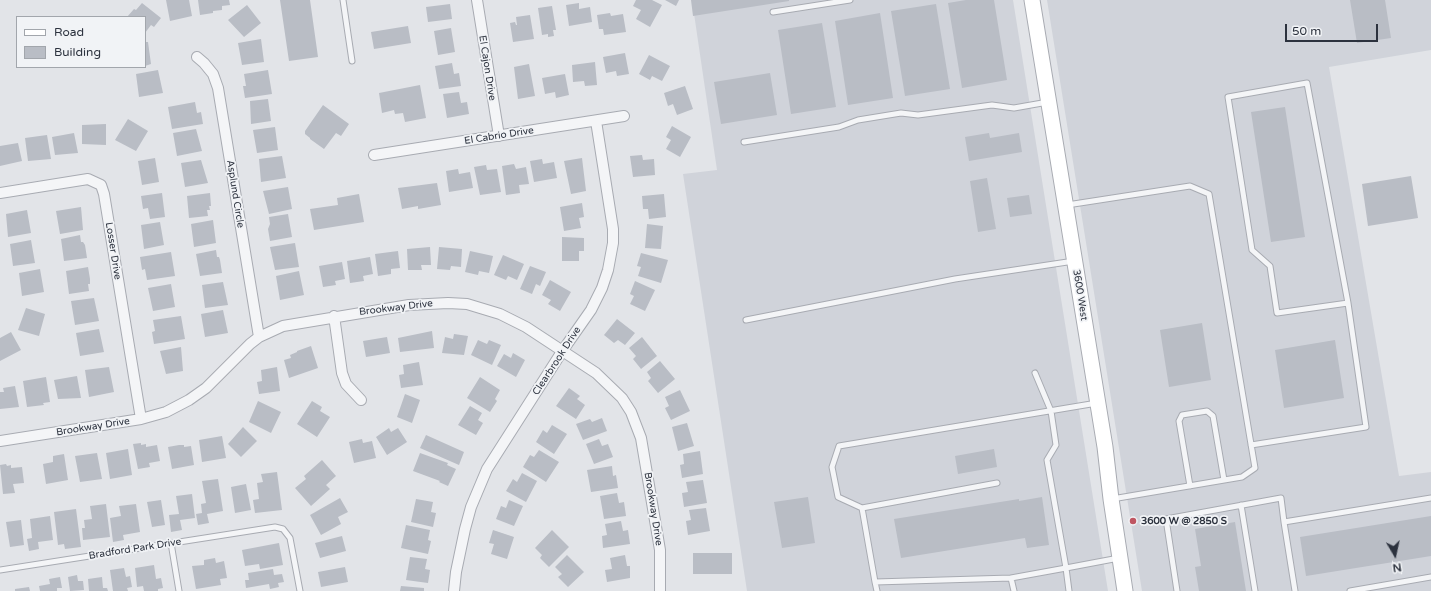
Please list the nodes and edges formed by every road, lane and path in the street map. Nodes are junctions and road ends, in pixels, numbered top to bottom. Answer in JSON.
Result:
{"nodes":[{"id":1,"x":343,"y":0,"type":"edge"},
{"id":2,"x":477,"y":0,"type":"edge"},
{"id":3,"x":850,"y":0,"type":"edge"},
{"id":4,"x":1032,"y":0,"type":"edge"},
{"id":5,"x":773,"y":12,"type":"dead end"},
{"id":6,"x":197,"y":57,"type":"dead end"},
{"id":7,"x":352,"y":60,"type":"dead end"},
{"id":8,"x":1049,"y":102,"type":"junction"},
{"id":9,"x":624,"y":116,"type":"dead end"},
{"id":10,"x":596,"y":121,"type":"junction"},
{"id":11,"x":498,"y":136,"type":"junction"},
{"id":12,"x":744,"y":142,"type":"dead end"},
{"id":13,"x":374,"y":155,"type":"dead end"},
{"id":14,"x":0,"y":192,"type":"edge"},
{"id":15,"x":1066,"y":205,"type":"junction"},
{"id":16,"x":1075,"y":261,"type":"junction"},
{"id":17,"x":1348,"y":303,"type":"junction"},
{"id":18,"x":334,"y":316,"type":"junction"},
{"id":19,"x":746,"y":320,"type":"dead end"},
{"id":20,"x":259,"y":337,"type":"junction"},
{"id":21,"x":563,"y":350,"type":"junction"},
{"id":22,"x":1035,"y":373,"type":"dead end"},
{"id":23,"x":361,"y":400,"type":"dead end"},
{"id":24,"x":1098,"y":403,"type":"junction"},
{"id":25,"x":1051,"y":411,"type":"junction"},
{"id":26,"x":141,"y":419,"type":"junction"},
{"id":27,"x":0,"y":441,"type":"edge"},
{"id":28,"x":1251,"y":445,"type":"junction"},
{"id":29,"x":1224,"y":480,"type":"junction"},
{"id":30,"x":997,"y":483,"type":"dead end"},
{"id":31,"x":1190,"y":486,"type":"junction"},
{"id":32,"x":1431,"y":498,"type":"edge"},
{"id":33,"x":1111,"y":499,"type":"junction"},
{"id":34,"x":1241,"y":506,"type":"junction"},
{"id":35,"x":862,"y":508,"type":"junction"},
{"id":36,"x":1284,"y":522,"type":"junction"},
{"id":37,"x":171,"y":543,"type":"junction"},
{"id":38,"x":1120,"y":558,"type":"junction"},
{"id":39,"x":1066,"y":568,"type":"junction"},
{"id":40,"x":0,"y":570,"type":"edge"},
{"id":41,"x":1431,"y":577,"type":"edge"},
{"id":42,"x":1011,"y":578,"type":"junction"},
{"id":43,"x":875,"y":582,"type":"junction"},
{"id":44,"x":179,"y":591,"type":"edge"},
{"id":45,"x":300,"y":591,"type":"edge"},
{"id":46,"x":454,"y":591,"type":"edge"},
{"id":47,"x":660,"y":591,"type":"edge"},
{"id":48,"x":877,"y":591,"type":"edge"},
{"id":49,"x":1014,"y":591,"type":"edge"},
{"id":50,"x":1069,"y":591,"type":"edge"},
{"id":51,"x":1126,"y":591,"type":"edge"},
{"id":52,"x":1177,"y":591,"type":"edge"},
{"id":53,"x":1256,"y":591,"type":"edge"},
{"id":54,"x":1295,"y":591,"type":"edge"},
{"id":55,"x":1350,"y":591,"type":"edge"}],
"edges":[{"from":1,"to":7,"type":"lane"},
{"from":2,"to":11,"type":"street","name":"El Cajon Drive"},
{"from":3,"to":5,"type":"lane"},
{"from":4,"to":8,"type":"street","name":"3600 West"},
{"from":6,"to":20,"type":"street","name":"Asplund Circle"},
{"from":8,"to":12,"type":"lane"},
{"from":8,"to":15,"type":"street","name":"3600 West"},
{"from":9,"to":10,"type":"street","name":"El Cabrio Drive"},
{"from":10,"to":11,"type":"street","name":"El Cabrio Drive"},
{"from":10,"to":21,"type":"street","name":"Clearbrook Drive"},
{"from":11,"to":13,"type":"street","name":"El Cabrio Drive"},
{"from":14,"to":26,"type":"street","name":"Losser Drive"},
{"from":15,"to":16,"type":"street","name":"3600 West"},
{"from":15,"to":28,"type":"lane"},
{"from":16,"to":19,"type":"lane"},
{"from":16,"to":24,"type":"street","name":"3600 West"},
{"from":17,"to":17,"type":"lane"},
{"from":17,"to":28,"type":"lane"},
{"from":18,"to":20,"type":"street","name":"Brookway Drive"},
{"from":18,"to":21,"type":"street","name":"Brookway Drive"},
{"from":18,"to":23,"type":"street"},
{"from":20,"to":26,"type":"street","name":"Brookway Drive"},
{"from":21,"to":46,"type":"street","name":"Clearbrook Drive"},
{"from":21,"to":47,"type":"street","name":"Brookway Drive"},
{"from":22,"to":25,"type":"lane"},
{"from":24,"to":25,"type":"lane"},
{"from":24,"to":33,"type":"street","name":"3600 West"},
{"from":25,"to":35,"type":"lane"},
{"from":25,"to":39,"type":"lane"},
{"from":26,"to":27,"type":"street","name":"Brookway Drive"},
{"from":28,"to":29,"type":"lane"},
{"from":29,"to":31,"type":"lane"},
{"from":29,"to":31,"type":"lane"},
{"from":30,"to":35,"type":"lane"},
{"from":31,"to":33,"type":"lane"},
{"from":32,"to":36,"type":"lane"},
{"from":33,"to":38,"type":"street","name":"3600 West"},
{"from":34,"to":36,"type":"lane"},
{"from":34,"to":52,"type":"lane"},
{"from":34,"to":53,"type":"lane"},
{"from":35,"to":43,"type":"lane"},
{"from":36,"to":54,"type":"lane"},
{"from":37,"to":40,"type":"lane","name":"Bradford Park Drive"},
{"from":37,"to":44,"type":"lane"},
{"from":37,"to":45,"type":"lane","name":"Bradford Park Drive"},
{"from":38,"to":39,"type":"lane"},
{"from":38,"to":51,"type":"street","name":"3600 West"},
{"from":39,"to":42,"type":"lane"},
{"from":39,"to":50,"type":"lane"},
{"from":41,"to":55,"type":"lane"},
{"from":42,"to":43,"type":"lane"},
{"from":42,"to":49,"type":"lane"},
{"from":43,"to":48,"type":"lane"}]}
